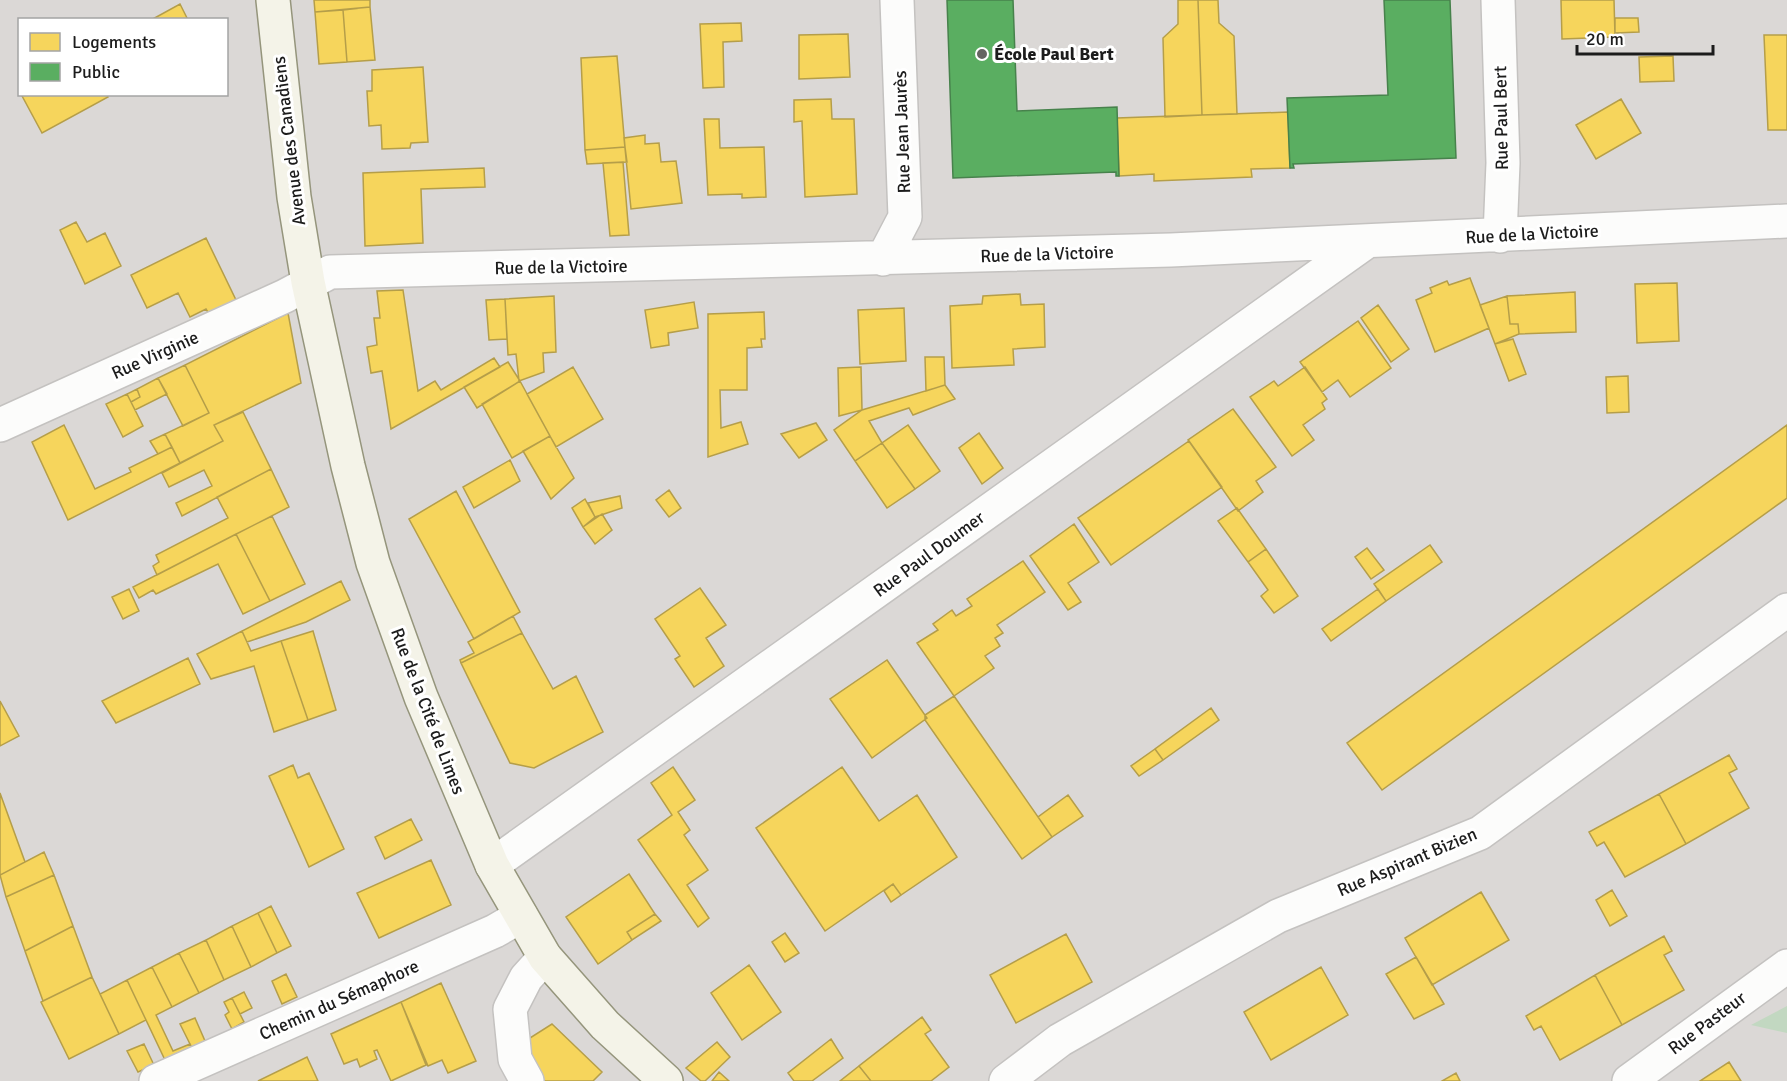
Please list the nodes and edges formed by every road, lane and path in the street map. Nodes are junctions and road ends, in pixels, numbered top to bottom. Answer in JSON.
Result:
{"nodes":[{"id":1,"x":273,"y":0,"type":"edge"},
{"id":2,"x":897,"y":0,"type":"edge"},
{"id":3,"x":1498,"y":0,"type":"edge"},
{"id":4,"x":1787,"y":220,"type":"edge"},
{"id":5,"x":1500,"y":236,"type":"junction"},
{"id":6,"x":1366,"y":242,"type":"junction"},
{"id":7,"x":883,"y":259,"type":"junction"},
{"id":8,"x":308,"y":282,"type":"junction"},
{"id":9,"x":0,"y":425,"type":"edge"},
{"id":10,"x":1787,"y":610,"type":"edge"},
{"id":11,"x":492,"y":865,"type":"junction"},
{"id":12,"x":521,"y":916,"type":"junction"},
{"id":13,"x":544,"y":957,"type":"junction"},
{"id":14,"x":1782,"y":978,"type":"edge"},
{"id":15,"x":156,"y":1081,"type":"edge"},
{"id":16,"x":527,"y":1081,"type":"edge"},
{"id":17,"x":666,"y":1081,"type":"edge"},
{"id":18,"x":1006,"y":1081,"type":"edge"},
{"id":19,"x":1629,"y":1081,"type":"edge"}],
"edges":[{"from":1,"to":8,"type":"street","name":"Avenue des Canadiens"},
{"from":2,"to":7,"type":"street","name":"Rue Jean Jaurès"},
{"from":3,"to":5,"type":"street","name":"Rue Paul Bert"},
{"from":4,"to":5,"type":"street","name":"Rue de la Victoire"},
{"from":5,"to":6,"type":"street","name":"Rue de la Victoire"},
{"from":6,"to":7,"type":"street","name":"Rue de la Victoire"},
{"from":6,"to":11,"type":"street","name":"Rue Paul Doumer"},
{"from":7,"to":8,"type":"street","name":"Rue de la Victoire"},
{"from":8,"to":9,"type":"street","name":"Rue Virginie"},
{"from":8,"to":11,"type":"street","name":"Rue de la Cité de Limes"},
{"from":10,"to":18,"type":"street","name":"Rue Aspirant Bizien"},
{"from":11,"to":12,"type":"street","name":"Rue de la Cité de Limes"},
{"from":12,"to":13,"type":"street","name":"Rue de la Cité de Limes"},
{"from":12,"to":15,"type":"street","name":"Chemin du Sémaphore"},
{"from":13,"to":16,"type":"street"},
{"from":13,"to":17,"type":"street","name":"Rue de la Cité de Limes"},
{"from":14,"to":19,"type":"street","name":"Rue Pasteur"}]}
